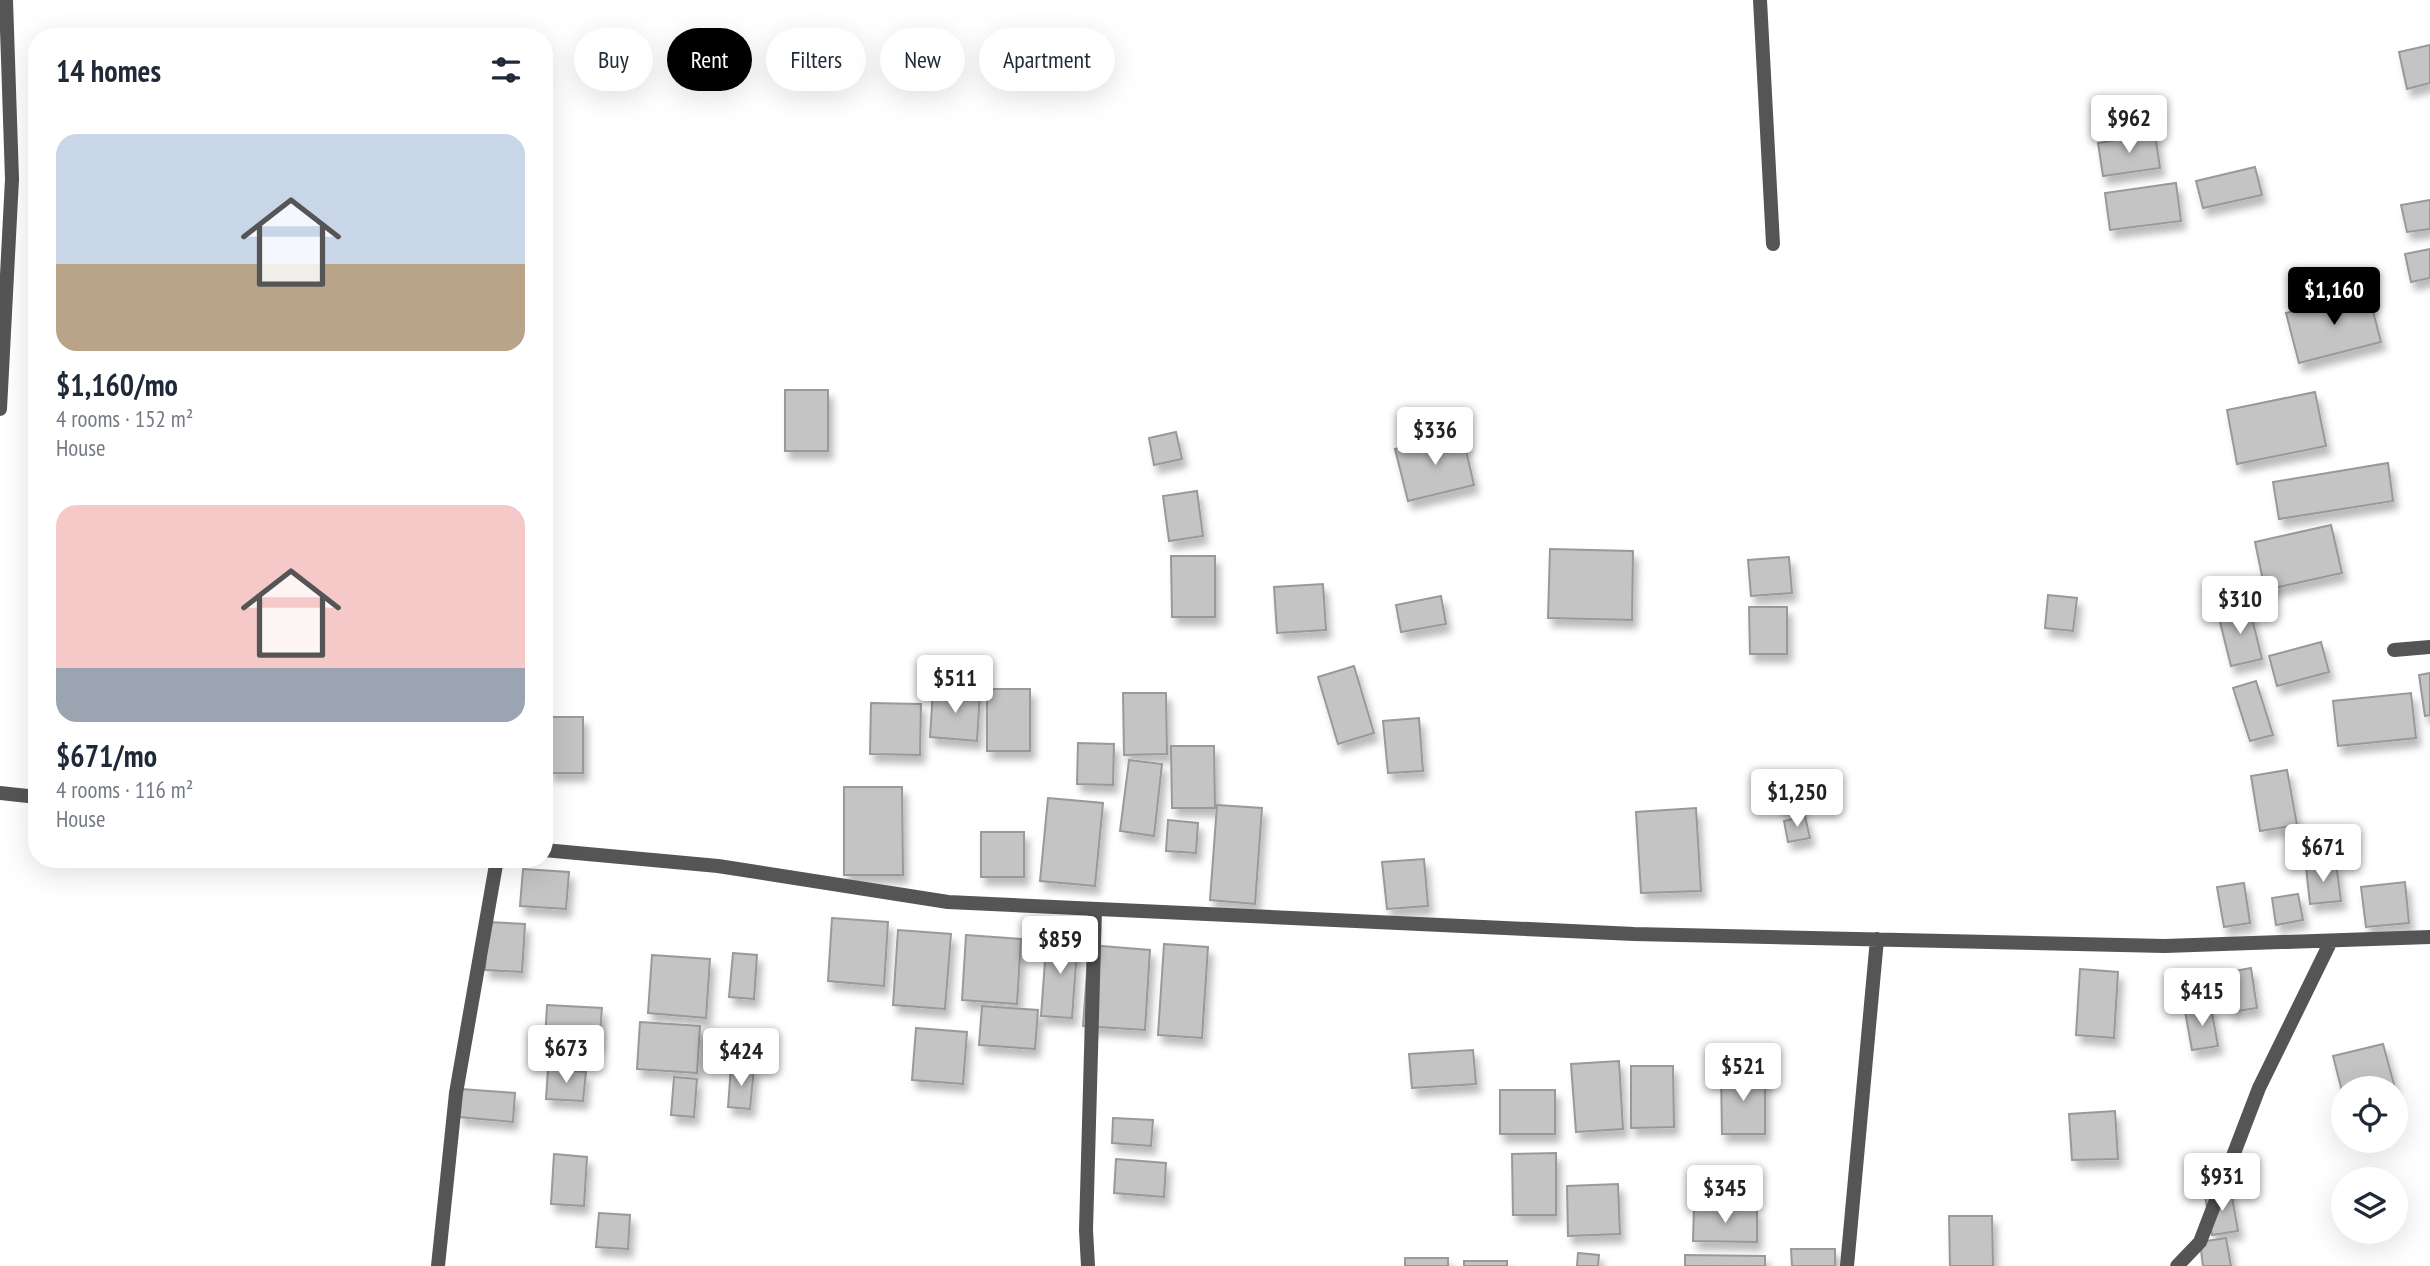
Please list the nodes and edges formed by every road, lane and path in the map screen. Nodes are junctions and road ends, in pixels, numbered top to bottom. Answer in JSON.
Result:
{"nodes":[{"id":1,"x":6,"y":0,"type":"edge"},
{"id":2,"x":1760,"y":0,"type":"edge"},
{"id":3,"x":1773,"y":244,"type":"dead end"},
{"id":4,"x":4,"y":256,"type":"edge"},
{"id":5,"x":0,"y":409,"type":"edge"},
{"id":6,"x":2430,"y":647,"type":"edge"},
{"id":7,"x":2394,"y":650,"type":"dead end"},
{"id":8,"x":0,"y":793,"type":"edge"},
{"id":9,"x":28,"y":796,"type":"edge"},
{"id":10,"x":553,"y":851,"type":"edge"},
{"id":11,"x":495,"y":868,"type":"edge"},
{"id":12,"x":1095,"y":909,"type":"junction"},
{"id":13,"x":2430,"y":937,"type":"edge"},
{"id":14,"x":1877,"y":939,"type":"junction"},
{"id":15,"x":2331,"y":941,"type":"junction"},
{"id":16,"x":438,"y":1266,"type":"edge"},
{"id":17,"x":1088,"y":1266,"type":"edge"},
{"id":18,"x":1847,"y":1266,"type":"edge"},
{"id":19,"x":2177,"y":1266,"type":"edge"}],
"edges":[{"from":1,"to":4,"type":"street"},
{"from":2,"to":3,"type":"street"},
{"from":4,"to":5,"type":"street"},
{"from":6,"to":7,"type":"street"},
{"from":8,"to":9,"type":"street"},
{"from":10,"to":12,"type":"street"},
{"from":11,"to":16,"type":"street"},
{"from":12,"to":14,"type":"street"},
{"from":12,"to":17,"type":"street"},
{"from":13,"to":15,"type":"street"},
{"from":14,"to":15,"type":"street"},
{"from":14,"to":18,"type":"street"},
{"from":15,"to":19,"type":"street"}]}
